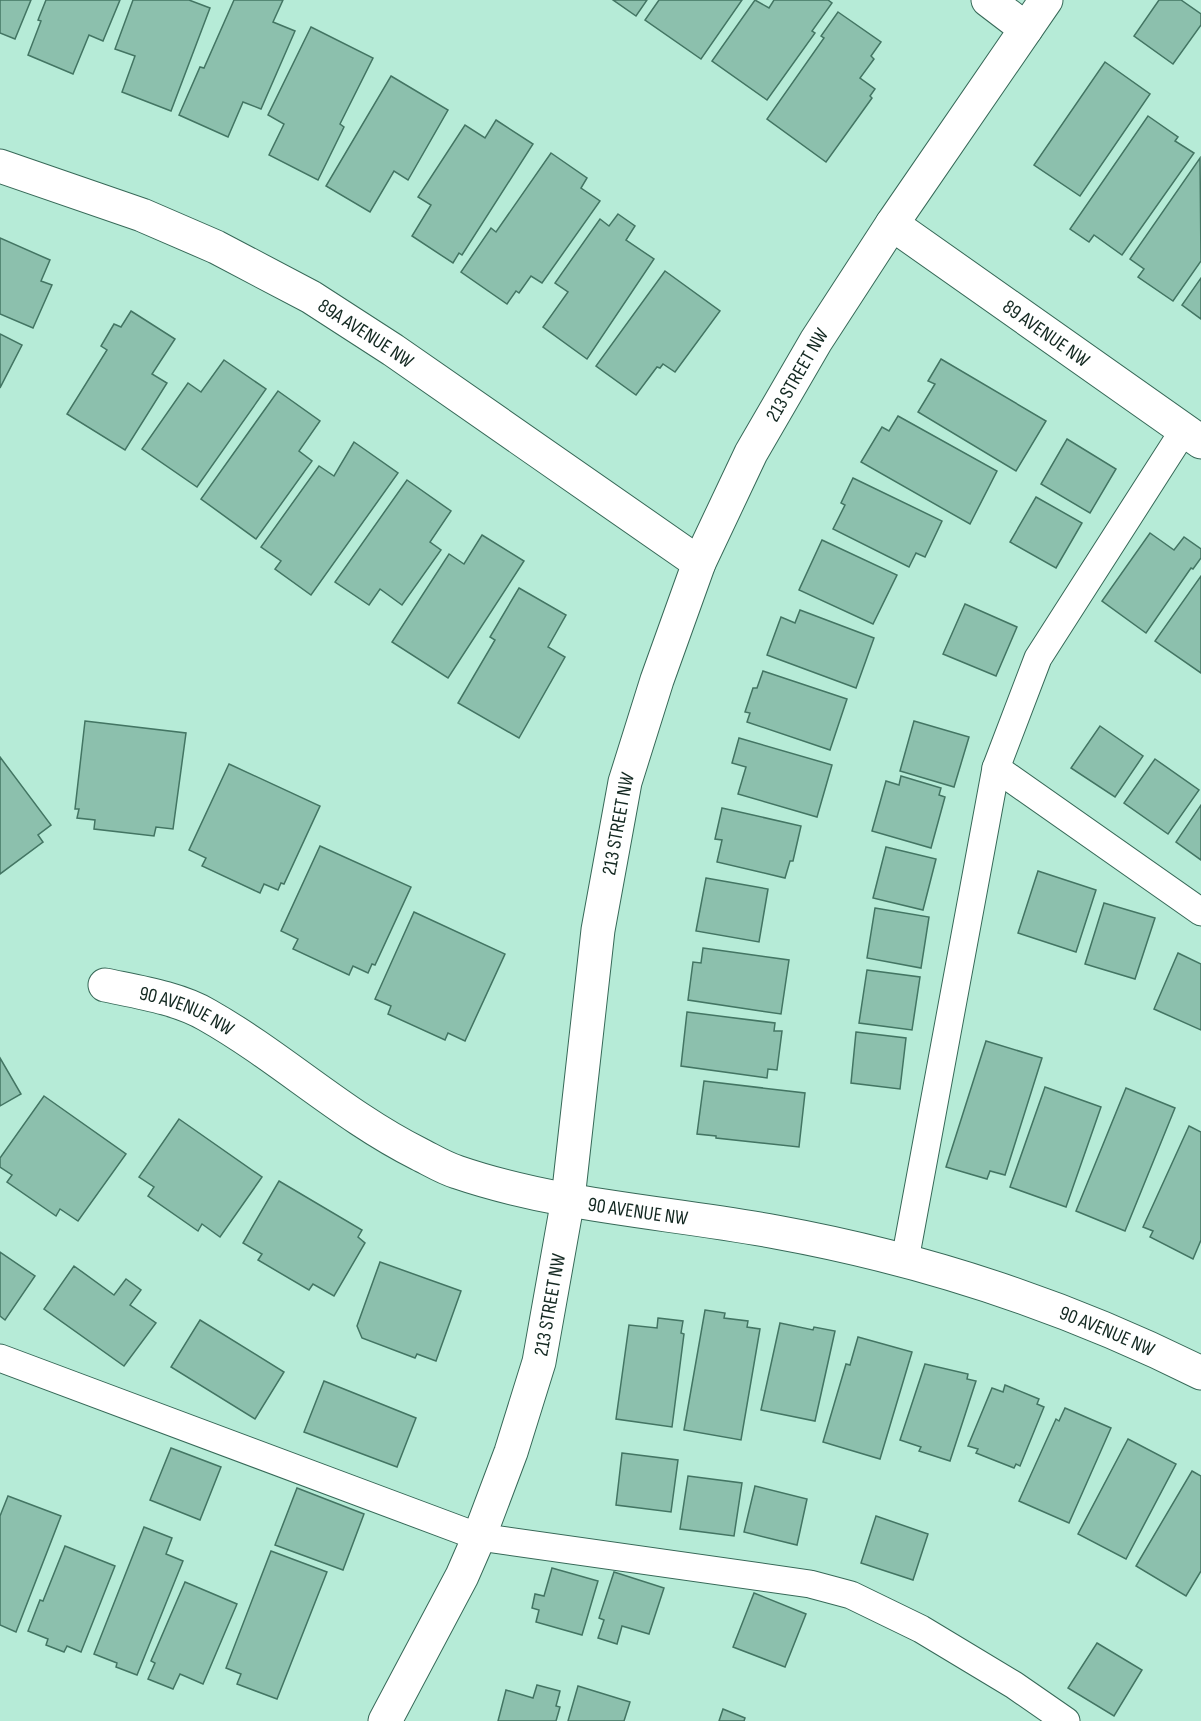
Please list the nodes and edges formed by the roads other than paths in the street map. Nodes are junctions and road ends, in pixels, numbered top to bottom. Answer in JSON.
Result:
{"nodes":[{"id":1,"x":988,"y":0,"type":"edge"},
{"id":2,"x":1046,"y":0,"type":"edge"},
{"id":3,"x":1026,"y":29,"type":"junction"},
{"id":4,"x":0,"y":166,"type":"edge"},
{"id":5,"x":892,"y":224,"type":"junction"},
{"id":6,"x":1192,"y":436,"type":"edge"},
{"id":7,"x":699,"y":563,"type":"junction"},
{"id":8,"x":996,"y":768,"type":"junction"},
{"id":9,"x":1201,"y":912,"type":"edge"},
{"id":10,"x":105,"y":985,"type":"dead end"},
{"id":11,"x":568,"y":1199,"type":"junction"},
{"id":12,"x":905,"y":1260,"type":"junction"},
{"id":13,"x":0,"y":1358,"type":"edge"},
{"id":14,"x":1201,"y":1373,"type":"edge"},
{"id":15,"x":478,"y":1537,"type":"junction"},
{"id":16,"x":386,"y":1721,"type":"edge"},
{"id":17,"x":1066,"y":1721,"type":"edge"}],
"edges":[{"from":1,"to":3,"type":"street"},
{"from":2,"to":3,"type":"street","name":"213 STREET NW"},
{"from":3,"to":5,"type":"street","name":"213 STREET NW"},
{"from":4,"to":7,"type":"street","name":"89A AVENUE NW"},
{"from":5,"to":6,"type":"street","name":"89 AVENUE NW"},
{"from":5,"to":7,"type":"street","name":"213 STREET NW"},
{"from":6,"to":8,"type":"lane"},
{"from":7,"to":11,"type":"street","name":"213 STREET NW"},
{"from":8,"to":9,"type":"lane"},
{"from":8,"to":12,"type":"lane"},
{"from":10,"to":11,"type":"street","name":"90 AVENUE NW"},
{"from":11,"to":12,"type":"street","name":"90 AVENUE NW"},
{"from":11,"to":15,"type":"street","name":"213 STREET NW"},
{"from":12,"to":14,"type":"street","name":"90 AVENUE NW"},
{"from":13,"to":15,"type":"lane"},
{"from":15,"to":16,"type":"street","name":"213 STREET NW"},
{"from":15,"to":17,"type":"lane"}]}
